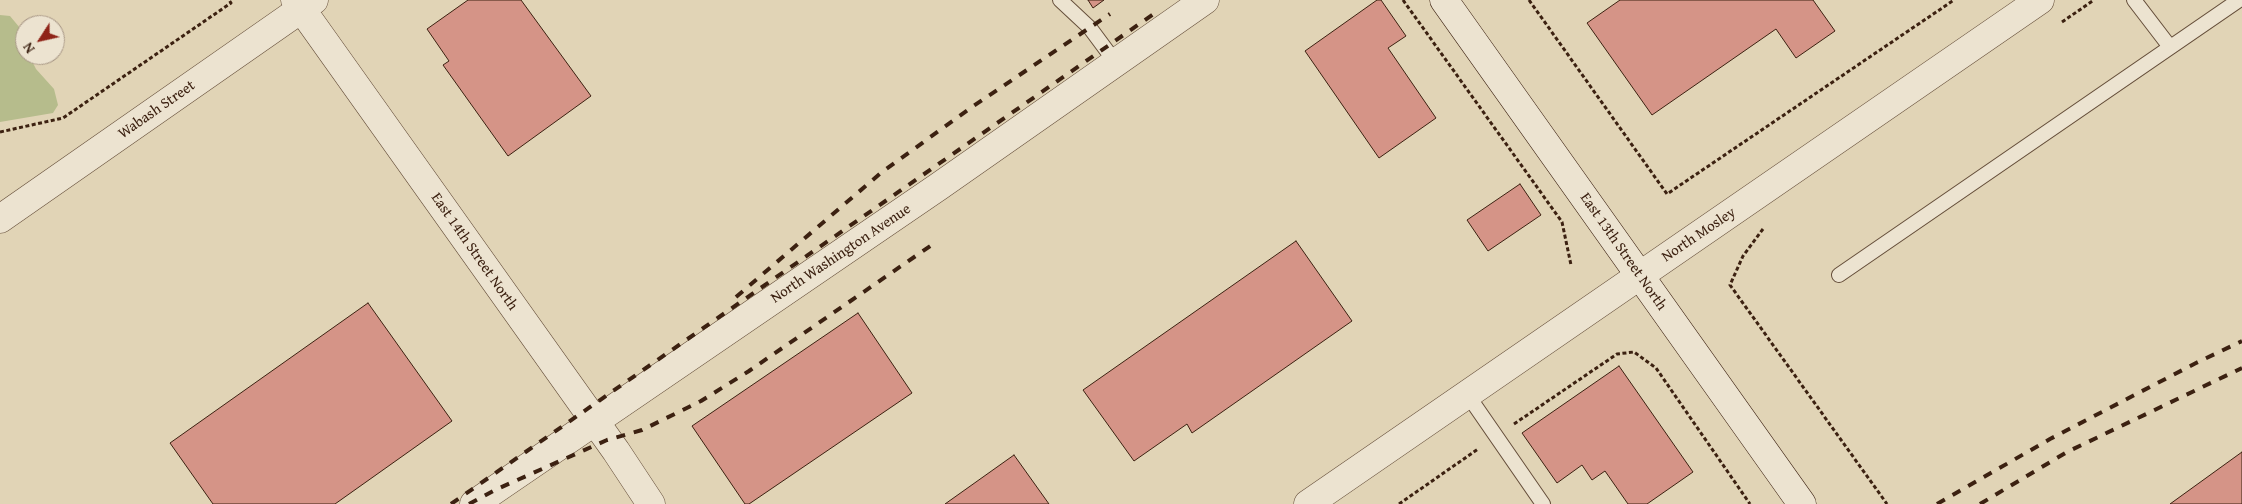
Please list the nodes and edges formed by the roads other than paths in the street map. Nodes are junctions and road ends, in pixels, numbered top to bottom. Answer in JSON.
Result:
{"nodes":[{"id":1,"x":1060,"y":0,"type":"edge"},
{"id":2,"x":1205,"y":0,"type":"edge"},
{"id":3,"x":1444,"y":0,"type":"edge"},
{"id":4,"x":2040,"y":0,"type":"edge"},
{"id":5,"x":2134,"y":0,"type":"edge"},
{"id":6,"x":2239,"y":0,"type":"edge"},
{"id":7,"x":304,"y":3,"type":"edge"},
{"id":8,"x":2170,"y":47,"type":"junction"},
{"id":9,"x":1116,"y":63,"type":"junction"},
{"id":10,"x":0,"y":219,"type":"edge"},
{"id":11,"x":1839,"y":275,"type":"dead end"},
{"id":12,"x":1639,"y":276,"type":"junction"},
{"id":13,"x":1467,"y":394,"type":"junction"},
{"id":14,"x":594,"y":422,"type":"junction"},
{"id":15,"x":474,"y":504,"type":"edge"},
{"id":16,"x":651,"y":504,"type":"edge"},
{"id":17,"x":1308,"y":504,"type":"edge"},
{"id":18,"x":1543,"y":504,"type":"edge"},
{"id":19,"x":1802,"y":504,"type":"edge"}],
"edges":[{"from":1,"to":9,"type":"lane"},
{"from":2,"to":9,"type":"street","name":"North Washington Avenue"},
{"from":3,"to":12,"type":"street","name":"East 13th Street North"},
{"from":4,"to":12,"type":"street","name":"North Mosley"},
{"from":5,"to":8,"type":"lane"},
{"from":6,"to":8,"type":"lane"},
{"from":7,"to":10,"type":"street","name":"Wabash Street"},
{"from":7,"to":14,"type":"street","name":"East 14th Street North"},
{"from":8,"to":11,"type":"lane"},
{"from":9,"to":14,"type":"street","name":"North Washington Avenue"},
{"from":12,"to":13,"type":"street","name":"North Mosley"},
{"from":12,"to":19,"type":"street","name":"East 13th Street North"},
{"from":13,"to":17,"type":"street","name":"North Mosley"},
{"from":13,"to":18,"type":"lane"},
{"from":14,"to":15,"type":"street","name":"North Washington Avenue"},
{"from":14,"to":16,"type":"street","name":"East 14th Street North"}]}
